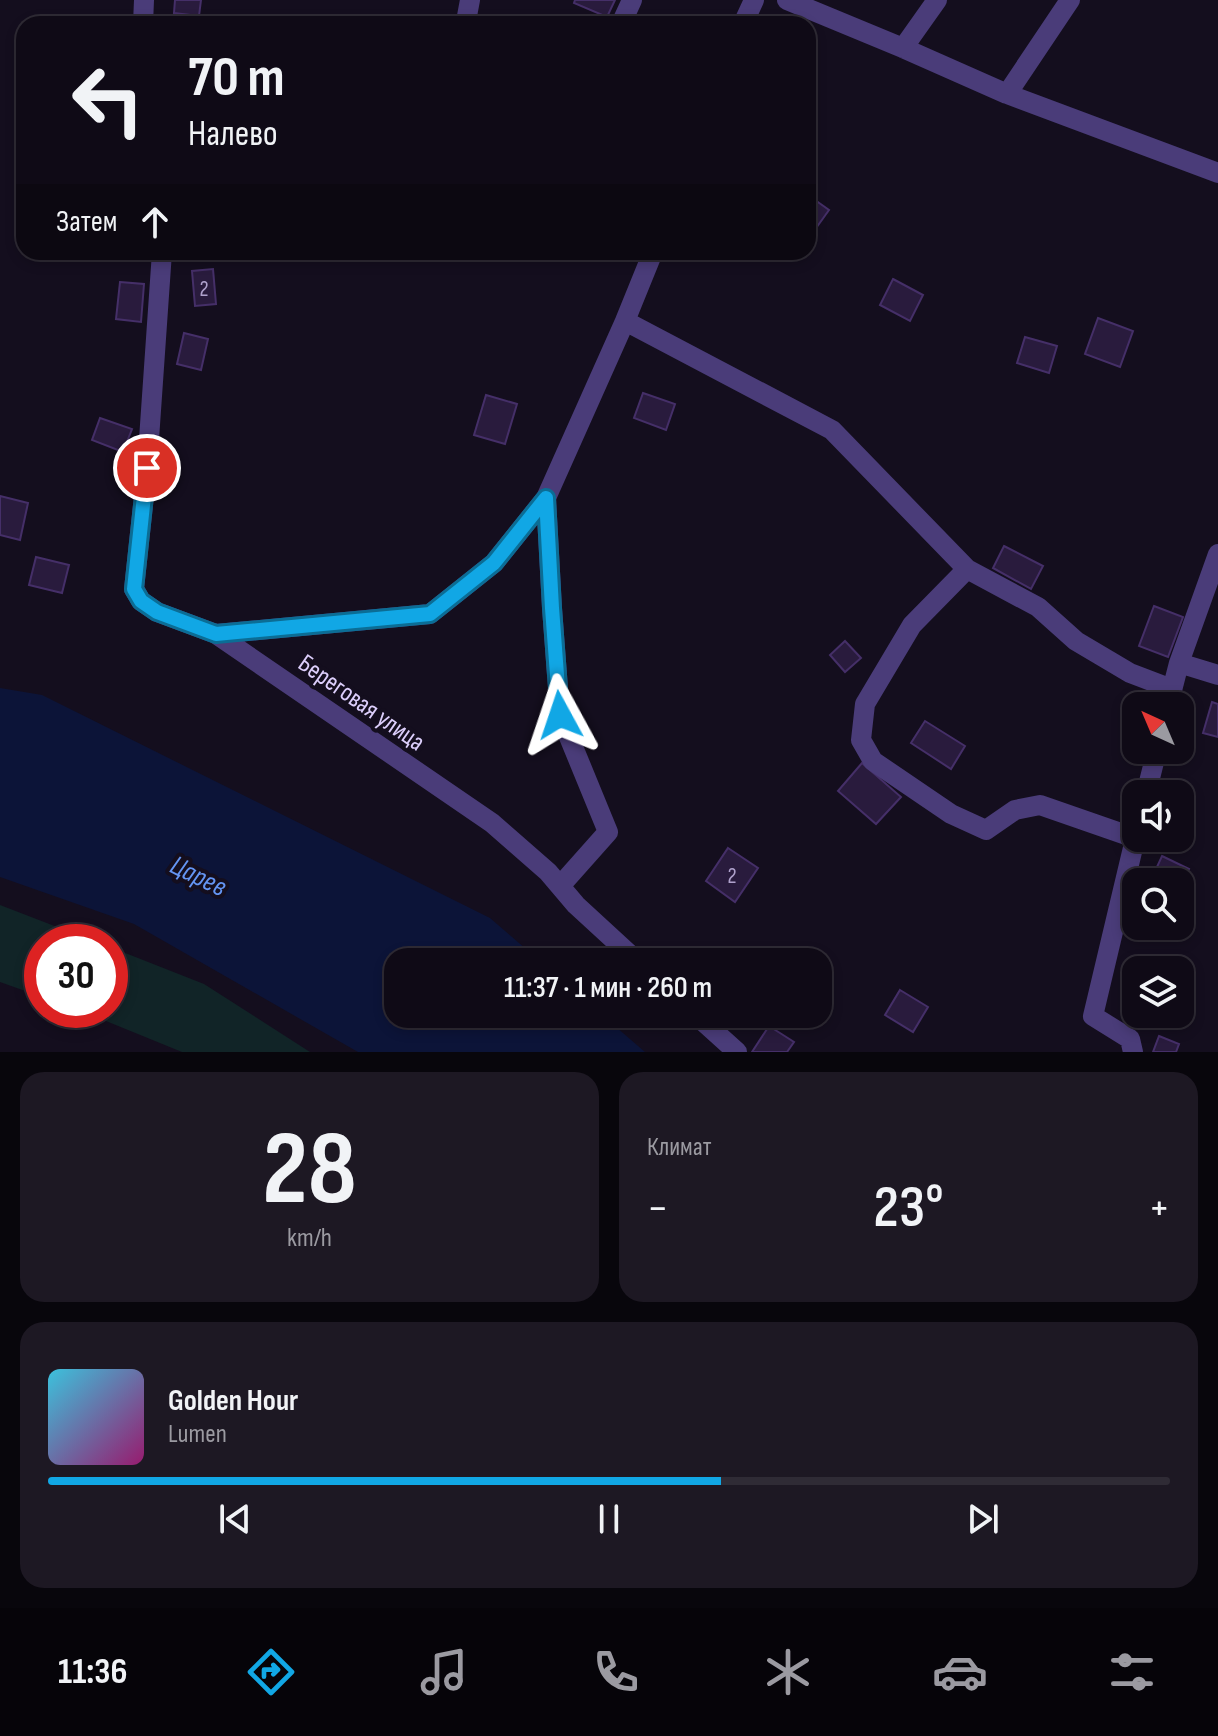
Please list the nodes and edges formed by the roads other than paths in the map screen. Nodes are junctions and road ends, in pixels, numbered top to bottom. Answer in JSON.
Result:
{"nodes":[{"id":1,"x":787,"y":0,"type":"edge"},
{"id":2,"x":937,"y":0,"type":"edge"},
{"id":3,"x":1070,"y":0,"type":"edge"},
{"id":4,"x":903,"y":48,"type":"junction"},
{"id":5,"x":1007,"y":94,"type":"junction"},
{"id":6,"x":1218,"y":173,"type":"edge"},
{"id":7,"x":161,"y":260,"type":"edge"},
{"id":8,"x":650,"y":260,"type":"edge"},
{"id":9,"x":625,"y":321,"type":"junction"},
{"id":10,"x":546,"y":498,"type":"junction"},
{"id":11,"x":1218,"y":554,"type":"edge"},
{"id":12,"x":967,"y":569,"type":"junction"},
{"id":13,"x":216,"y":634,"type":"junction"},
{"id":14,"x":1179,"y":663,"type":"junction"},
{"id":15,"x":1218,"y":675,"type":"edge"},
{"id":16,"x":1160,"y":692,"type":"edge"},
{"id":17,"x":1172,"y":692,"type":"edge"},
{"id":18,"x":1122,"y":831,"type":"edge"},
{"id":19,"x":1132,"y":852,"type":"edge"},
{"id":20,"x":560,"y":886,"type":"junction"},
{"id":21,"x":623,"y":948,"type":"edge"},
{"id":22,"x":710,"y":1028,"type":"edge"},
{"id":23,"x":737,"y":1052,"type":"edge"},
{"id":24,"x":1133,"y":1052,"type":"edge"}],
"edges":[{"from":1,"to":4,"type":"street"},
{"from":2,"to":4,"type":"street"},
{"from":3,"to":5,"type":"street"},
{"from":4,"to":5,"type":"street"},
{"from":5,"to":6,"type":"street"},
{"from":7,"to":13,"type":"street","name":"Береговая улица"},
{"from":8,"to":9,"type":"street"},
{"from":9,"to":10,"type":"street"},
{"from":9,"to":12,"type":"street"},
{"from":10,"to":13,"type":"street"},
{"from":10,"to":20,"type":"street"},
{"from":11,"to":14,"type":"street"},
{"from":12,"to":16,"type":"street"},
{"from":12,"to":18,"type":"street"},
{"from":13,"to":20,"type":"street","name":"Береговая улица"},
{"from":14,"to":15,"type":"street"},
{"from":14,"to":17,"type":"street"},
{"from":19,"to":24,"type":"street"},
{"from":20,"to":21,"type":"street","name":"Береговая улица"},
{"from":22,"to":23,"type":"street"}]}
